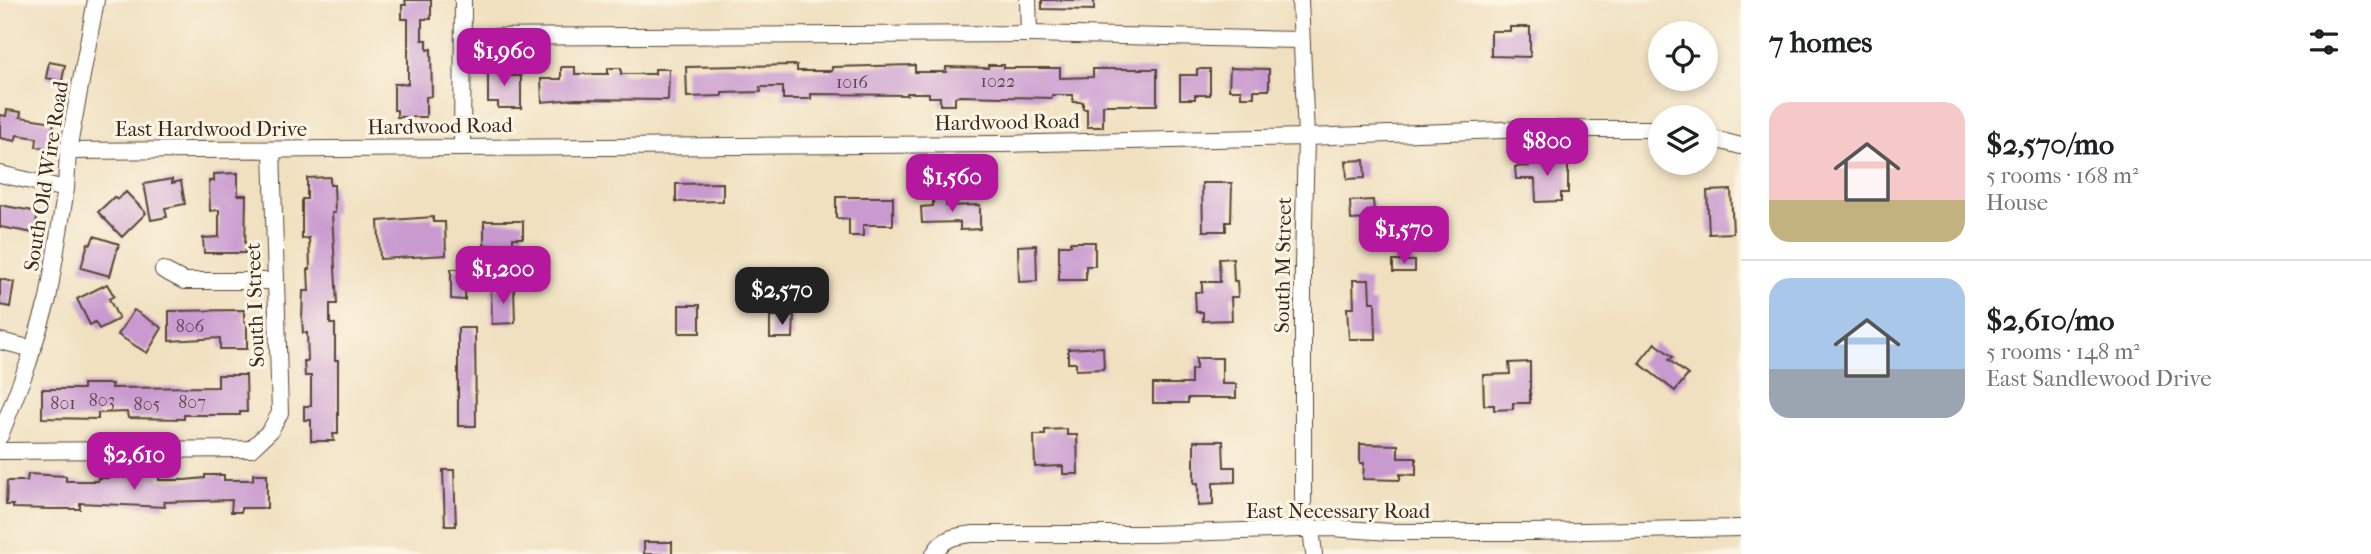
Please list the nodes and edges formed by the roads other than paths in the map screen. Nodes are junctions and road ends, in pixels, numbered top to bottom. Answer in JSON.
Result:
{"nodes":[{"id":1,"x":96,"y":0,"type":"edge"},
{"id":2,"x":463,"y":0,"type":"edge"},
{"id":3,"x":1028,"y":0,"type":"edge"},
{"id":4,"x":1300,"y":0,"type":"edge"},
{"id":5,"x":1029,"y":34,"type":"junction"},
{"id":6,"x":464,"y":37,"type":"junction"},
{"id":7,"x":1300,"y":40,"type":"junction"},
{"id":8,"x":1648,"y":129,"type":"edge"},
{"id":9,"x":1306,"y":137,"type":"junction"},
{"id":10,"x":1718,"y":140,"type":"edge"},
{"id":11,"x":462,"y":146,"type":"junction"},
{"id":12,"x":1741,"y":146,"type":"edge"},
{"id":13,"x":353,"y":149,"type":"joint"},
{"id":14,"x":272,"y":150,"type":"junction"},
{"id":15,"x":68,"y":151,"type":"junction"},
{"id":16,"x":0,"y":174,"type":"edge"},
{"id":17,"x":66,"y":189,"type":"junction"},
{"id":18,"x":163,"y":270,"type":"dead end"},
{"id":19,"x":274,"y":281,"type":"junction"},
{"id":20,"x":0,"y":341,"type":"edge"},
{"id":21,"x":33,"y":349,"type":"junction"},
{"id":22,"x":0,"y":436,"type":"edge"},
{"id":23,"x":0,"y":451,"type":"edge"},
{"id":24,"x":1741,"y":528,"type":"edge"},
{"id":25,"x":1311,"y":529,"type":"junction"},
{"id":26,"x":936,"y":550,"type":"edge"},
{"id":27,"x":1314,"y":554,"type":"edge"}],
"edges":[{"from":1,"to":15,"type":"street","name":"South Old Wire Road"},
{"from":2,"to":6,"type":"street"},
{"from":3,"to":5,"type":"street"},
{"from":4,"to":7,"type":"street","name":"South M Street"},
{"from":5,"to":6,"type":"street"},
{"from":5,"to":7,"type":"street"},
{"from":6,"to":11,"type":"street"},
{"from":7,"to":9,"type":"street","name":"South M Street"},
{"from":8,"to":9,"type":"street","name":"Hardwood Road"},
{"from":9,"to":11,"type":"street","name":"Hardwood Road"},
{"from":9,"to":25,"type":"street","name":"South M Street"},
{"from":10,"to":12,"type":"street"},
{"from":11,"to":13,"type":"street","name":"Hardwood Road"},
{"from":13,"to":14,"type":"street","name":"East Hardwood Drive"},
{"from":14,"to":15,"type":"street","name":"East Hardwood Drive"},
{"from":14,"to":19,"type":"street","name":"South I Street"},
{"from":15,"to":17,"type":"street","name":"South Old Wire Road"},
{"from":16,"to":17,"type":"street"},
{"from":17,"to":21,"type":"street","name":"South Old Wire Road"},
{"from":18,"to":19,"type":"street"},
{"from":19,"to":23,"type":"street","name":"South I Street"},
{"from":20,"to":21,"type":"street"},
{"from":21,"to":22,"type":"street","name":"South Old Wire Road"},
{"from":24,"to":25,"type":"street","name":"East Necessary Road"},
{"from":25,"to":26,"type":"street","name":"East Necessary Road"},
{"from":25,"to":27,"type":"street","name":"South M Street"}]}
